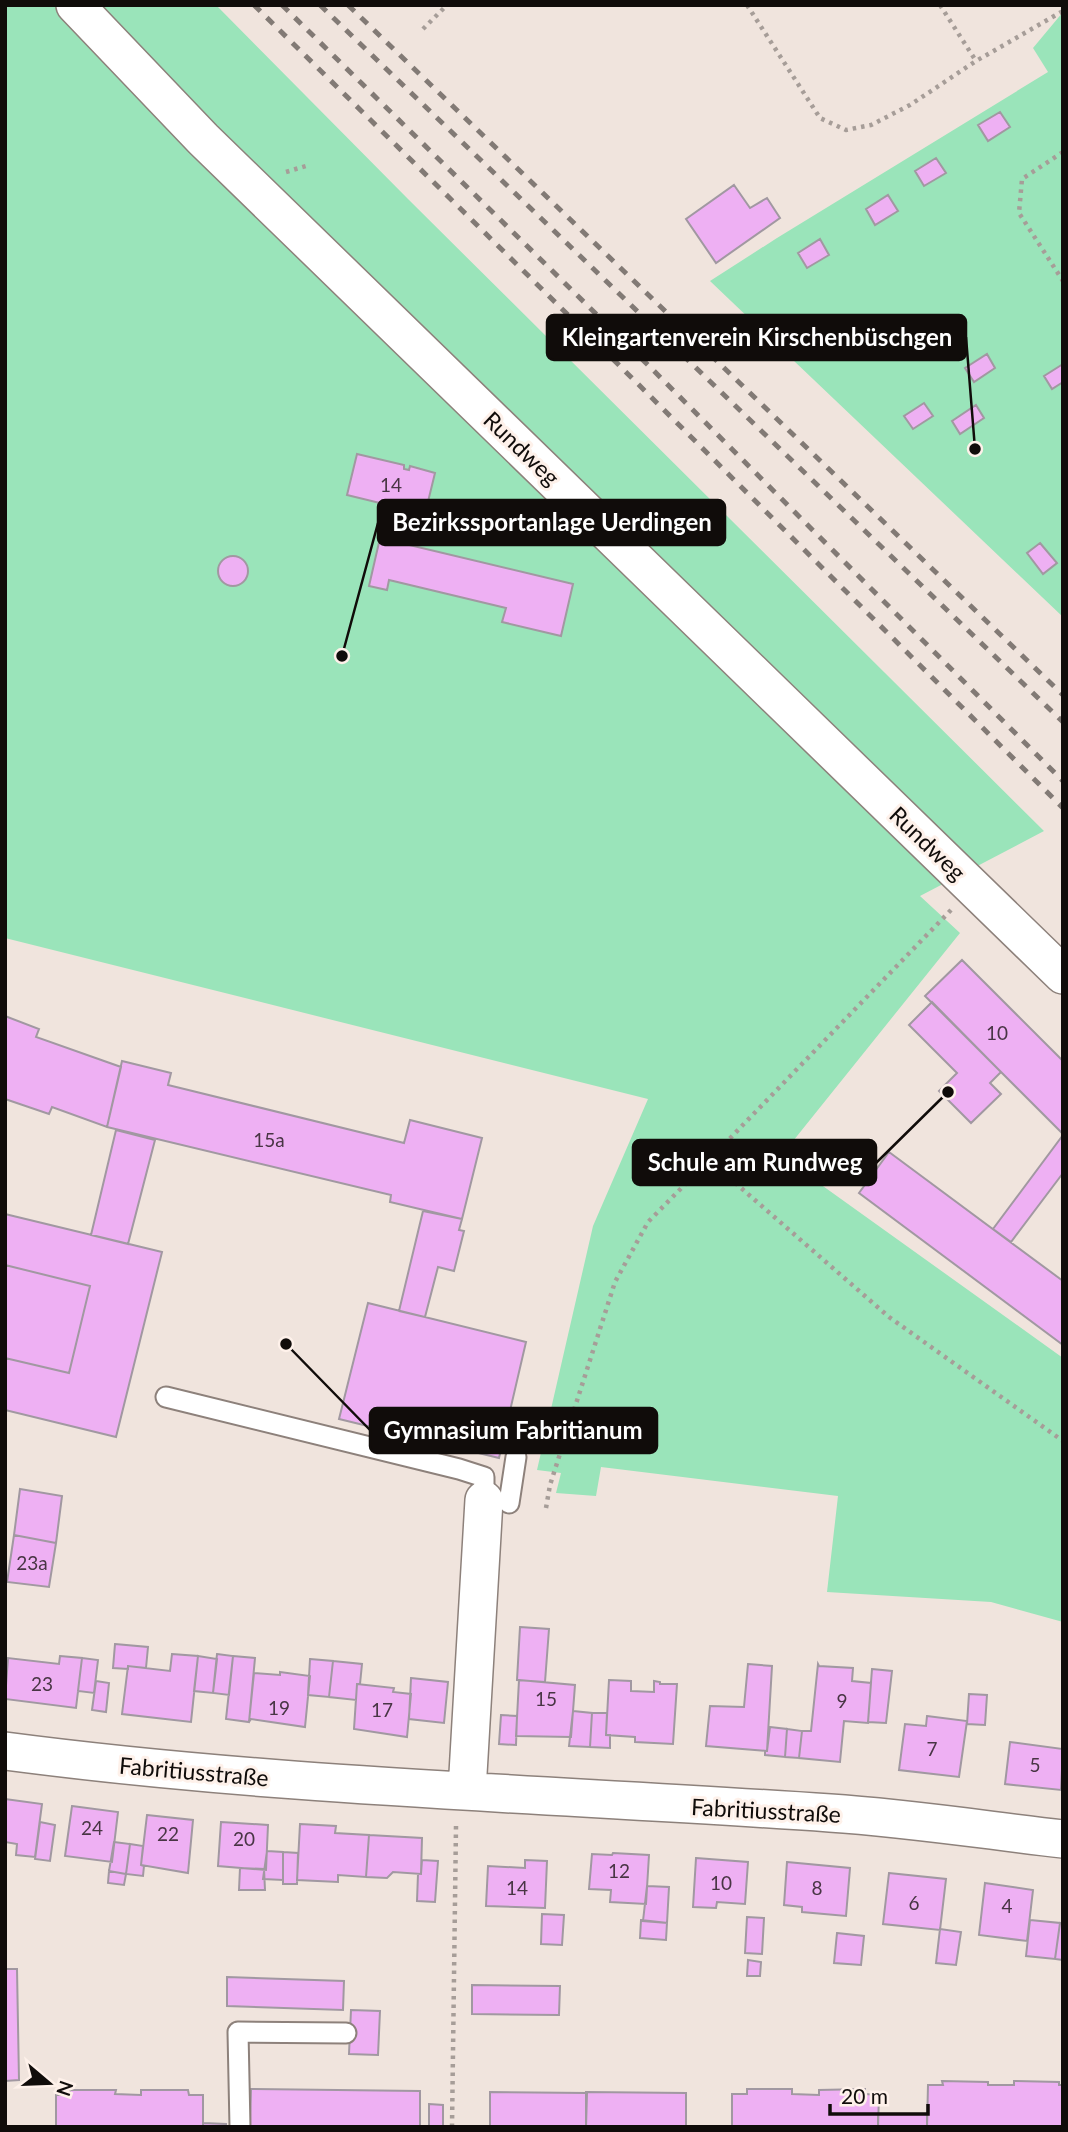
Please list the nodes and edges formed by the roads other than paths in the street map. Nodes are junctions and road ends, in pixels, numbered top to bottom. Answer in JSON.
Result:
{"nodes":[{"id":1,"x":75,"y":5,"type":"edge"},
{"id":2,"x":1063,"y":975,"type":"edge"},
{"id":3,"x":166,"y":1397,"type":"dead end"},
{"id":4,"x":516,"y":1457,"type":"dead end"},
{"id":5,"x":496,"y":1502,"type":"junction"},
{"id":6,"x":5,"y":1751,"type":"edge"},
{"id":7,"x":462,"y":1790,"type":"junction"},
{"id":8,"x":1063,"y":1839,"type":"edge"},
{"id":9,"x":346,"y":2033,"type":"dead end"},
{"id":10,"x":240,"y":2127,"type":"edge"}],
"edges":[{"from":1,"to":2,"type":"street","name":"Rundweg"},
{"from":3,"to":5,"type":"lane"},
{"from":4,"to":5,"type":"lane"},
{"from":5,"to":7,"type":"street"},
{"from":6,"to":7,"type":"street","name":"Fabritiusstraße"},
{"from":7,"to":8,"type":"street","name":"Fabritiusstraße"},
{"from":9,"to":10,"type":"lane"}]}
